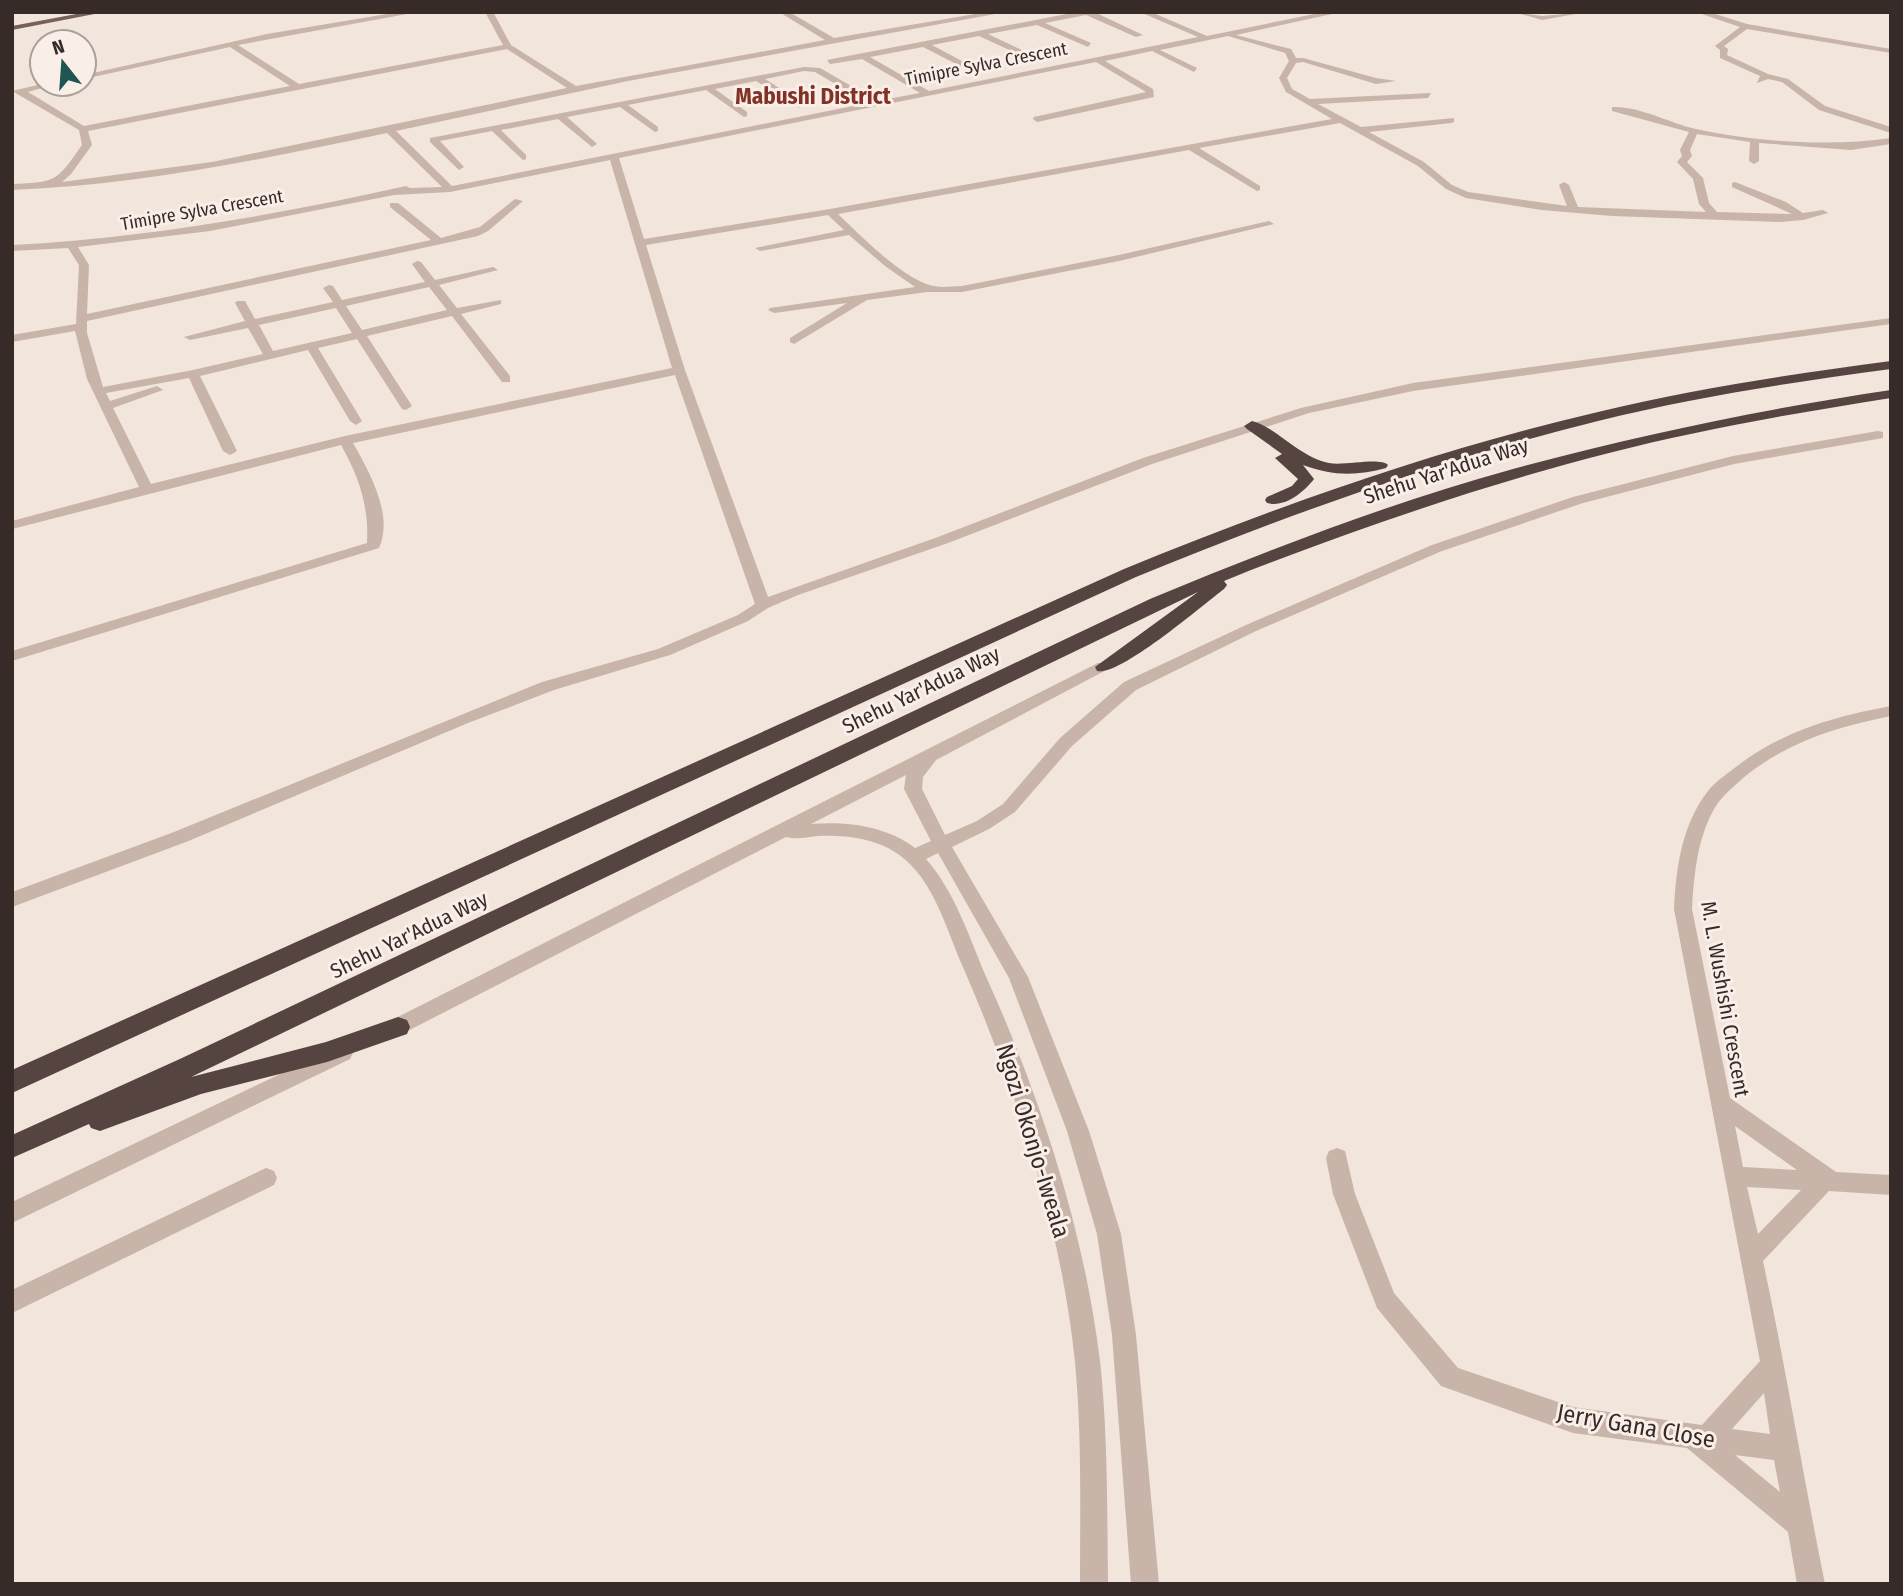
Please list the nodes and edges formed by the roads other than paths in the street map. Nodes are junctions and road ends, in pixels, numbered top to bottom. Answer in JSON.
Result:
{"nodes":[{"id":1,"x":61,"y":12,"type":"edge"},
{"id":2,"x":101,"y":12,"type":"edge"},
{"id":3,"x":414,"y":12,"type":"edge"},
{"id":4,"x":489,"y":12,"type":"edge"},
{"id":5,"x":783,"y":12,"type":"edge"},
{"id":6,"x":1002,"y":12,"type":"edge"},
{"id":7,"x":1144,"y":12,"type":"edge"},
{"id":8,"x":1337,"y":12,"type":"edge"},
{"id":9,"x":1518,"y":12,"type":"edge"},
{"id":10,"x":1583,"y":12,"type":"edge"},
{"id":11,"x":1700,"y":12,"type":"edge"},
{"id":12,"x":1089,"y":13,"type":"edge"},
{"id":13,"x":12,"y":21,"type":"edge"},
{"id":14,"x":1037,"y":22,"type":"junction"},
{"id":15,"x":1746,"y":26,"type":"junction"},
{"id":16,"x":12,"y":28,"type":"edge"},
{"id":17,"x":980,"y":33,"type":"junction"},
{"id":18,"x":1228,"y":34,"type":"junction"},
{"id":19,"x":1139,"y":35,"type":"dead end"},
{"id":20,"x":1206,"y":38,"type":"junction"},
{"id":21,"x":831,"y":40,"type":"junction"},
{"id":22,"x":232,"y":44,"type":"junction"},
{"id":23,"x":925,"y":44,"type":"junction"},
{"id":24,"x":1088,"y":45,"type":"dead end"},
{"id":25,"x":509,"y":46,"type":"junction"},
{"id":26,"x":1153,"y":49,"type":"junction"},
{"id":27,"x":1891,"y":51,"type":"edge"},
{"id":28,"x":863,"y":56,"type":"junction"},
{"id":29,"x":1027,"y":56,"type":"dead end"},
{"id":30,"x":1098,"y":60,"type":"junction"},
{"id":31,"x":1293,"y":61,"type":"junction"},
{"id":32,"x":830,"y":62,"type":"dead end"},
{"id":33,"x":970,"y":69,"type":"dead end"},
{"id":34,"x":1194,"y":70,"type":"dead end"},
{"id":35,"x":98,"y":74,"type":"edge"},
{"id":36,"x":758,"y":78,"type":"junction"},
{"id":37,"x":1392,"y":81,"type":"dead end"},
{"id":38,"x":707,"y":87,"type":"junction"},
{"id":39,"x":299,"y":88,"type":"junction"},
{"id":40,"x":574,"y":89,"type":"junction"},
{"id":41,"x":17,"y":92,"type":"edge"},
{"id":42,"x":927,"y":93,"type":"junction"},
{"id":43,"x":1428,"y":95,"type":"dead end"},
{"id":44,"x":1308,"y":102,"type":"junction"},
{"id":45,"x":620,"y":103,"type":"junction"},
{"id":46,"x":800,"y":104,"type":"dead end"},
{"id":47,"x":876,"y":104,"type":"junction"},
{"id":48,"x":1615,"y":109,"type":"dead end"},
{"id":49,"x":744,"y":114,"type":"dead end"},
{"id":50,"x":559,"y":115,"type":"junction"},
{"id":51,"x":1037,"y":119,"type":"dead end"},
{"id":52,"x":1340,"y":120,"type":"junction"},
{"id":53,"x":1451,"y":120,"type":"dead end"},
{"id":54,"x":493,"y":127,"type":"junction"},
{"id":55,"x":655,"y":129,"type":"dead end"},
{"id":56,"x":83,"y":130,"type":"junction"},
{"id":57,"x":1360,"y":130,"type":"junction"},
{"id":58,"x":1891,"y":130,"type":"edge"},
{"id":59,"x":390,"y":131,"type":"junction"},
{"id":60,"x":1694,"y":131,"type":"junction"},
{"id":61,"x":1755,"y":140,"type":"junction"},
{"id":62,"x":1891,"y":141,"type":"edge"},
{"id":63,"x":592,"y":144,"type":"dead end"},
{"id":64,"x":1190,"y":147,"type":"junction"},
{"id":65,"x":523,"y":157,"type":"dead end"},
{"id":66,"x":614,"y":158,"type":"junction"},
{"id":67,"x":1754,"y":161,"type":"dead end"},
{"id":68,"x":459,"y":167,"type":"dead end"},
{"id":69,"x":440,"y":181,"type":"junction"},
{"id":70,"x":1564,"y":185,"type":"dead end"},
{"id":71,"x":1735,"y":185,"type":"dead end"},
{"id":72,"x":50,"y":186,"type":"junction"},
{"id":73,"x":12,"y":187,"type":"edge"},
{"id":74,"x":1257,"y":188,"type":"dead end"},
{"id":75,"x":450,"y":189,"type":"junction"},
{"id":76,"x":395,"y":192,"type":"junction"},
{"id":77,"x":518,"y":201,"type":"dead end"},
{"id":78,"x":394,"y":205,"type":"dead end"},
{"id":79,"x":1574,"y":210,"type":"junction"},
{"id":80,"x":830,"y":212,"type":"junction"},
{"id":81,"x":1823,"y":213,"type":"dead end"},
{"id":82,"x":1714,"y":215,"type":"junction"},
{"id":83,"x":1803,"y":217,"type":"junction"},
{"id":84,"x":1269,"y":224,"type":"dead end"},
{"id":85,"x":851,"y":232,"type":"junction"},
{"id":86,"x":439,"y":242,"type":"junction"},
{"id":87,"x":112,"y":243,"type":"junction"},
{"id":88,"x":640,"y":243,"type":"junction"},
{"id":89,"x":72,"y":246,"type":"junction"},
{"id":90,"x":12,"y":248,"type":"edge"},
{"id":91,"x":760,"y":248,"type":"dead end"},
{"id":92,"x":417,"y":264,"type":"dead end"},
{"id":93,"x":84,"y":265,"type":"junction"},
{"id":94,"x":493,"y":270,"type":"dead end"},
{"id":95,"x":432,"y":284,"type":"junction"},
{"id":96,"x":329,"y":288,"type":"dead end"},
{"id":97,"x":929,"y":288,"type":"junction"},
{"id":98,"x":864,"y":297,"type":"junction"},
{"id":99,"x":497,"y":302,"type":"dead end"},
{"id":100,"x":241,"y":303,"type":"dead end"},
{"id":101,"x":340,"y":304,"type":"junction"},
{"id":102,"x":774,"y":310,"type":"dead end"},
{"id":103,"x":455,"y":314,"type":"junction"},
{"id":104,"x":1891,"y":321,"type":"edge"},
{"id":105,"x":252,"y":323,"type":"junction"},
{"id":106,"x":81,"y":326,"type":"junction"},
{"id":107,"x":361,"y":336,"type":"junction"},
{"id":108,"x":190,"y":337,"type":"dead end"},
{"id":109,"x":12,"y":340,"type":"edge"},
{"id":110,"x":794,"y":340,"type":"dead end"},
{"id":111,"x":12,"y":346,"type":"edge"},
{"id":112,"x":314,"y":350,"type":"junction"},
{"id":113,"x":269,"y":355,"type":"junction"},
{"id":114,"x":1891,"y":365,"type":"edge"},
{"id":115,"x":679,"y":369,"type":"junction"},
{"id":116,"x":195,"y":377,"type":"junction"},
{"id":117,"x":506,"y":379,"type":"dead end"},
{"id":118,"x":99,"y":391,"type":"junction"},
{"id":119,"x":1891,"y":394,"type":"edge"},
{"id":120,"x":106,"y":406,"type":"junction"},
{"id":121,"x":406,"y":406,"type":"dead end"},
{"id":122,"x":356,"y":421,"type":"dead end"},
{"id":123,"x":1246,"y":428,"type":"junction"},
{"id":124,"x":1528,"y":433,"type":"junction"},
{"id":125,"x":1878,"y":435,"type":"dead end"},
{"id":126,"x":345,"y":440,"type":"junction"},
{"id":127,"x":230,"y":452,"type":"dead end"},
{"id":128,"x":146,"y":487,"type":"junction"},
{"id":129,"x":12,"y":525,"type":"edge"},
{"id":130,"x":1182,"y":551,"type":"junction"},
{"id":131,"x":1248,"y":563,"type":"junction"},
{"id":132,"x":763,"y":605,"type":"junction"},
{"id":133,"x":12,"y":656,"type":"edge"},
{"id":134,"x":1104,"y":667,"type":"joint"},
{"id":135,"x":1891,"y":711,"type":"edge"},
{"id":136,"x":934,"y":752,"type":"junction"},
{"id":137,"x":781,"y":833,"type":"junction"},
{"id":138,"x":942,"y":845,"type":"junction"},
{"id":139,"x":913,"y":857,"type":"junction"},
{"id":140,"x":12,"y":900,"type":"edge"},
{"id":141,"x":398,"y":1027,"type":"junction"},
{"id":142,"x":12,"y":1083,"type":"edge"},
{"id":143,"x":1720,"y":1103,"type":"junction"},
{"id":144,"x":12,"y":1149,"type":"edge"},
{"id":145,"x":1337,"y":1158,"type":"dead end"},
{"id":146,"x":1734,"y":1176,"type":"junction"},
{"id":147,"x":266,"y":1178,"type":"dead end"},
{"id":148,"x":1829,"y":1182,"type":"junction"},
{"id":149,"x":1891,"y":1185,"type":"edge"},
{"id":150,"x":12,"y":1213,"type":"edge"},
{"id":151,"x":1751,"y":1257,"type":"junction"},
{"id":152,"x":12,"y":1302,"type":"edge"},
{"id":153,"x":1773,"y":1365,"type":"junction"},
{"id":154,"x":1699,"y":1438,"type":"junction"},
{"id":155,"x":1785,"y":1449,"type":"junction"},
{"id":156,"x":1800,"y":1525,"type":"junction"},
{"id":157,"x":1145,"y":1579,"type":"edge"},
{"id":158,"x":1094,"y":1584,"type":"edge"},
{"id":159,"x":1811,"y":1584,"type":"edge"}],
"edges":[{"from":1,"to":13,"type":"main road"},
{"from":2,"to":16,"type":"main road"},
{"from":3,"to":22,"type":"street"},
{"from":4,"to":25,"type":"street"},
{"from":5,"to":21,"type":"street"},
{"from":6,"to":21,"type":"street"},
{"from":7,"to":20,"type":"street"},
{"from":8,"to":18,"type":"street","name":"Timipre Sylva Crescent"},
{"from":9,"to":10,"type":"street"},
{"from":11,"to":15,"type":"street"},
{"from":12,"to":14,"type":"street"},
{"from":12,"to":19,"type":"street"},
{"from":14,"to":17,"type":"street"},
{"from":14,"to":24,"type":"street"},
{"from":15,"to":27,"type":"street"},
{"from":15,"to":58,"type":"street"},
{"from":17,"to":23,"type":"street"},
{"from":17,"to":29,"type":"street"},
{"from":18,"to":20,"type":"street","name":"Timipre Sylva Crescent"},
{"from":18,"to":31,"type":"street"},
{"from":20,"to":26,"type":"street","name":"Timipre Sylva Crescent"},
{"from":21,"to":40,"type":"street"},
{"from":22,"to":35,"type":"street"},
{"from":22,"to":39,"type":"street"},
{"from":23,"to":28,"type":"street"},
{"from":23,"to":33,"type":"street"},
{"from":25,"to":39,"type":"street"},
{"from":25,"to":40,"type":"street"},
{"from":26,"to":30,"type":"street","name":"Timipre Sylva Crescent"},
{"from":26,"to":34,"type":"street"},
{"from":28,"to":32,"type":"street"},
{"from":28,"to":42,"type":"street"},
{"from":30,"to":42,"type":"street","name":"Timipre Sylva Crescent"},
{"from":30,"to":51,"type":"street"},
{"from":31,"to":37,"type":"street"},
{"from":31,"to":44,"type":"street"},
{"from":36,"to":38,"type":"street"},
{"from":36,"to":46,"type":"street"},
{"from":36,"to":47,"type":"street"},
{"from":38,"to":45,"type":"street"},
{"from":38,"to":49,"type":"street"},
{"from":39,"to":56,"type":"street"},
{"from":40,"to":59,"type":"street"},
{"from":41,"to":56,"type":"street"},
{"from":42,"to":47,"type":"street","name":"Timipre Sylva Crescent"},
{"from":43,"to":44,"type":"street"},
{"from":44,"to":52,"type":"street"},
{"from":45,"to":50,"type":"street"},
{"from":45,"to":55,"type":"street"},
{"from":47,"to":66,"type":"street","name":"Timipre Sylva Crescent"},
{"from":48,"to":60,"type":"street"},
{"from":50,"to":54,"type":"street"},
{"from":50,"to":63,"type":"street"},
{"from":52,"to":57,"type":"street"},
{"from":52,"to":64,"type":"street"},
{"from":53,"to":57,"type":"street"},
{"from":54,"to":65,"type":"street"},
{"from":54,"to":68,"type":"street"},
{"from":56,"to":72,"type":"street"},
{"from":57,"to":79,"type":"street"},
{"from":59,"to":69,"type":"street"},
{"from":59,"to":72,"type":"street"},
{"from":60,"to":61,"type":"street"},
{"from":60,"to":82,"type":"street"},
{"from":61,"to":62,"type":"street"},
{"from":61,"to":67,"type":"street"},
{"from":64,"to":74,"type":"street"},
{"from":64,"to":80,"type":"street"},
{"from":66,"to":75,"type":"street","name":"Timipre Sylva Crescent"},
{"from":66,"to":88,"type":"street"},
{"from":69,"to":75,"type":"street"},
{"from":69,"to":76,"type":"street","name":"Timipre Sylva Crescent"},
{"from":70,"to":79,"type":"street"},
{"from":71,"to":83,"type":"street"},
{"from":72,"to":73,"type":"street"},
{"from":75,"to":76,"type":"street","name":"Timipre Sylva Crescent"},
{"from":76,"to":87,"type":"street","name":"Timipre Sylva Crescent"},
{"from":77,"to":86,"type":"street"},
{"from":78,"to":86,"type":"street"},
{"from":79,"to":82,"type":"street"},
{"from":80,"to":85,"type":"street"},
{"from":80,"to":88,"type":"street"},
{"from":81,"to":83,"type":"street"},
{"from":82,"to":83,"type":"street"},
{"from":84,"to":97,"type":"street"},
{"from":85,"to":91,"type":"street"},
{"from":85,"to":97,"type":"street"},
{"from":86,"to":106,"type":"street"},
{"from":87,"to":89,"type":"street","name":"Timipre Sylva Crescent"},
{"from":87,"to":93,"type":"street"},
{"from":88,"to":115,"type":"street"},
{"from":89,"to":90,"type":"street","name":"Timipre Sylva Crescent"},
{"from":89,"to":93,"type":"street"},
{"from":92,"to":95,"type":"street"},
{"from":93,"to":106,"type":"street"},
{"from":94,"to":95,"type":"street"},
{"from":95,"to":101,"type":"street"},
{"from":95,"to":103,"type":"street"},
{"from":96,"to":101,"type":"street"},
{"from":97,"to":98,"type":"street"},
{"from":98,"to":102,"type":"street"},
{"from":98,"to":110,"type":"street"},
{"from":99,"to":103,"type":"street"},
{"from":100,"to":105,"type":"street"},
{"from":101,"to":105,"type":"street"},
{"from":101,"to":107,"type":"street"},
{"from":103,"to":107,"type":"street"},
{"from":103,"to":117,"type":"street"},
{"from":104,"to":123,"type":"street"},
{"from":105,"to":108,"type":"street"},
{"from":105,"to":113,"type":"street"},
{"from":106,"to":109,"type":"street"},
{"from":106,"to":111,"type":"street"},
{"from":106,"to":118,"type":"street"},
{"from":107,"to":112,"type":"street"},
{"from":107,"to":113,"type":"street"},
{"from":107,"to":121,"type":"street"},
{"from":112,"to":116,"type":"street"},
{"from":112,"to":122,"type":"street"},
{"from":113,"to":116,"type":"street"},
{"from":114,"to":124,"type":"highway","name":"Shehu Yar'Adua Way"},
{"from":115,"to":126,"type":"street"},
{"from":115,"to":132,"type":"street"},
{"from":116,"to":118,"type":"street"},
{"from":116,"to":120,"type":"street"},
{"from":116,"to":127,"type":"street"},
{"from":118,"to":120,"type":"street"},
{"from":119,"to":131,"type":"highway","name":"Shehu Yar'Adua Way"},
{"from":120,"to":128,"type":"street"},
{"from":123,"to":124,"type":"highway"},
{"from":123,"to":130,"type":"highway"},
{"from":123,"to":132,"type":"street"},
{"from":124,"to":130,"type":"highway","name":"Shehu Yar'Adua Way"},
{"from":125,"to":138,"type":"street"},
{"from":126,"to":128,"type":"street"},
{"from":126,"to":133,"type":"street"},
{"from":128,"to":129,"type":"street"},
{"from":130,"to":142,"type":"highway","name":"Shehu Yar'Adua Way"},
{"from":131,"to":134,"type":"highway"},
{"from":131,"to":144,"type":"highway","name":"Shehu Yar'Adua Way"},
{"from":132,"to":140,"type":"street"},
{"from":134,"to":136,"type":"street"},
{"from":135,"to":143,"type":"street","name":"M. L. Wushishi Crescent"},
{"from":136,"to":137,"type":"street"},
{"from":136,"to":138,"type":"street"},
{"from":137,"to":139,"type":"street","name":"Ngozi Okonjo-Iweala"},
{"from":137,"to":141,"type":"street"},
{"from":138,"to":139,"type":"street"},
{"from":138,"to":157,"type":"street"},
{"from":139,"to":158,"type":"street","name":"Ngozi Okonjo-Iweala"},
{"from":141,"to":144,"type":"highway"},
{"from":141,"to":150,"type":"street"},
{"from":143,"to":146,"type":"street","name":"M. L. Wushishi Crescent"},
{"from":143,"to":148,"type":"street"},
{"from":145,"to":154,"type":"street","name":"Jerry Gana Close"},
{"from":146,"to":148,"type":"street"},
{"from":146,"to":151,"type":"street","name":"M. L. Wushishi Crescent"},
{"from":147,"to":152,"type":"street"},
{"from":148,"to":149,"type":"street"},
{"from":148,"to":151,"type":"street"},
{"from":151,"to":153,"type":"street","name":"M. L. Wushishi Crescent"},
{"from":153,"to":154,"type":"street"},
{"from":153,"to":155,"type":"street","name":"M. L. Wushishi Crescent"},
{"from":154,"to":155,"type":"street","name":"Jerry Gana Close"},
{"from":154,"to":156,"type":"street"},
{"from":155,"to":156,"type":"street","name":"M. L. Wushishi Crescent"},
{"from":156,"to":159,"type":"street","name":"M. L. Wushishi Crescent"}]}
